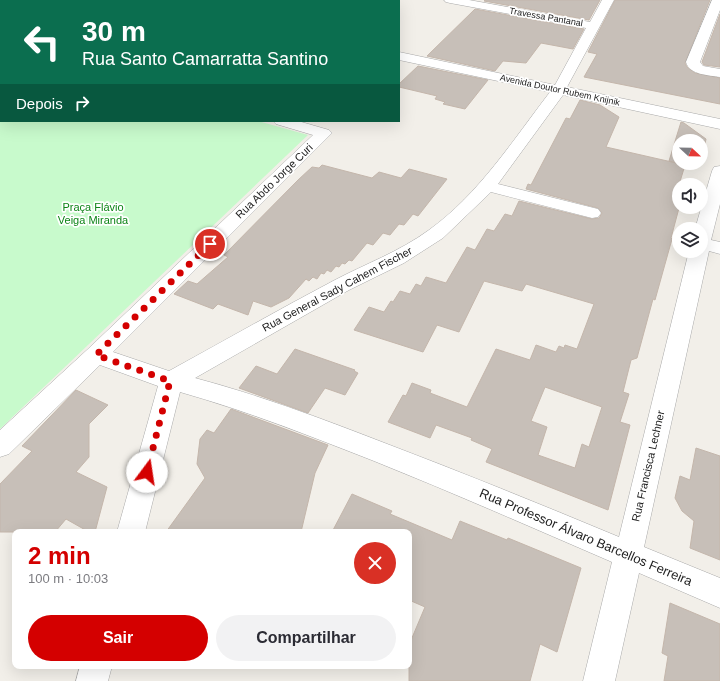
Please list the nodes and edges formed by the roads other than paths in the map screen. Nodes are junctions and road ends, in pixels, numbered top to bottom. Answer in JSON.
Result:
{"nodes":[{"id":1,"x":450,"y":0,"type":"edge"},
{"id":2,"x":608,"y":0,"type":"edge"},
{"id":3,"x":718,"y":0,"type":"edge"},
{"id":4,"x":594,"y":26,"type":"junction"},
{"id":5,"x":400,"y":49,"type":"edge"},
{"id":6,"x":400,"y":56,"type":"edge"},
{"id":7,"x":720,"y":73,"type":"edge"},
{"id":8,"x":561,"y":86,"type":"junction"},
{"id":9,"x":720,"y":115,"type":"edge"},
{"id":10,"x":285,"y":122,"type":"edge"},
{"id":11,"x":720,"y":124,"type":"edge"},
{"id":12,"x":720,"y":171,"type":"edge"},
{"id":13,"x":487,"y":186,"type":"junction"},
{"id":14,"x":592,"y":213,"type":"dead end"},
{"id":15,"x":707,"y":222,"type":"edge"},
{"id":16,"x":708,"y":245,"type":"edge"},
{"id":17,"x":720,"y":248,"type":"edge"},
{"id":18,"x":697,"y":258,"type":"edge"},
{"id":19,"x":96,"y":355,"type":"junction"},
{"id":20,"x":170,"y":381,"type":"junction"},
{"id":21,"x":0,"y":446,"type":"edge"},
{"id":22,"x":132,"y":529,"type":"edge"},
{"id":23,"x":628,"y":554,"type":"junction"},
{"id":24,"x":720,"y":593,"type":"edge"},
{"id":25,"x":95,"y":669,"type":"edge"},
{"id":26,"x":92,"y":681,"type":"edge"},
{"id":27,"x":599,"y":681,"type":"edge"}],
"edges":[{"from":1,"to":4,"type":"street","name":"Travessa Pantanal"},
{"from":2,"to":4,"type":"street","name":"Rua General Sady Cahem Fischer"},
{"from":3,"to":7,"type":"street"},
{"from":4,"to":8,"type":"street","name":"Rua General Sady Cahem Fischer"},
{"from":5,"to":8,"type":"street","name":"Avenida Doutor Rubem Knijnik"},
{"from":6,"to":8,"type":"street","name":"Avenida Doutor Rubem Knijnik"},
{"from":8,"to":9,"type":"street","name":"Avenida Doutor Rubem Knijnik"},
{"from":8,"to":11,"type":"street","name":"Avenida Doutor Rubem Knijnik"},
{"from":8,"to":13,"type":"street","name":"Rua General Sady Cahem Fischer"},
{"from":10,"to":19,"type":"street","name":"Rua Abdo Jorge Curi"},
{"from":12,"to":15,"type":"street"},
{"from":13,"to":14,"type":"street"},
{"from":13,"to":20,"type":"street","name":"Rua General Sady Cahem Fischer"},
{"from":16,"to":17,"type":"street"},
{"from":18,"to":23,"type":"street","name":"Rua Francisca Lechner"},
{"from":19,"to":20,"type":"street","name":"Rua Professor Álvaro Barcellos Ferreira"},
{"from":19,"to":21,"type":"street","name":"Rua Abdo Jorge Curi"},
{"from":20,"to":22,"type":"street"},
{"from":20,"to":23,"type":"street","name":"Rua Professor Álvaro Barcellos Ferreira"},
{"from":23,"to":24,"type":"street","name":"Rua Professor Álvaro Barcellos Ferreira"},
{"from":23,"to":27,"type":"street","name":"Rua Francisca Lechner"},
{"from":25,"to":26,"type":"street"}]}
